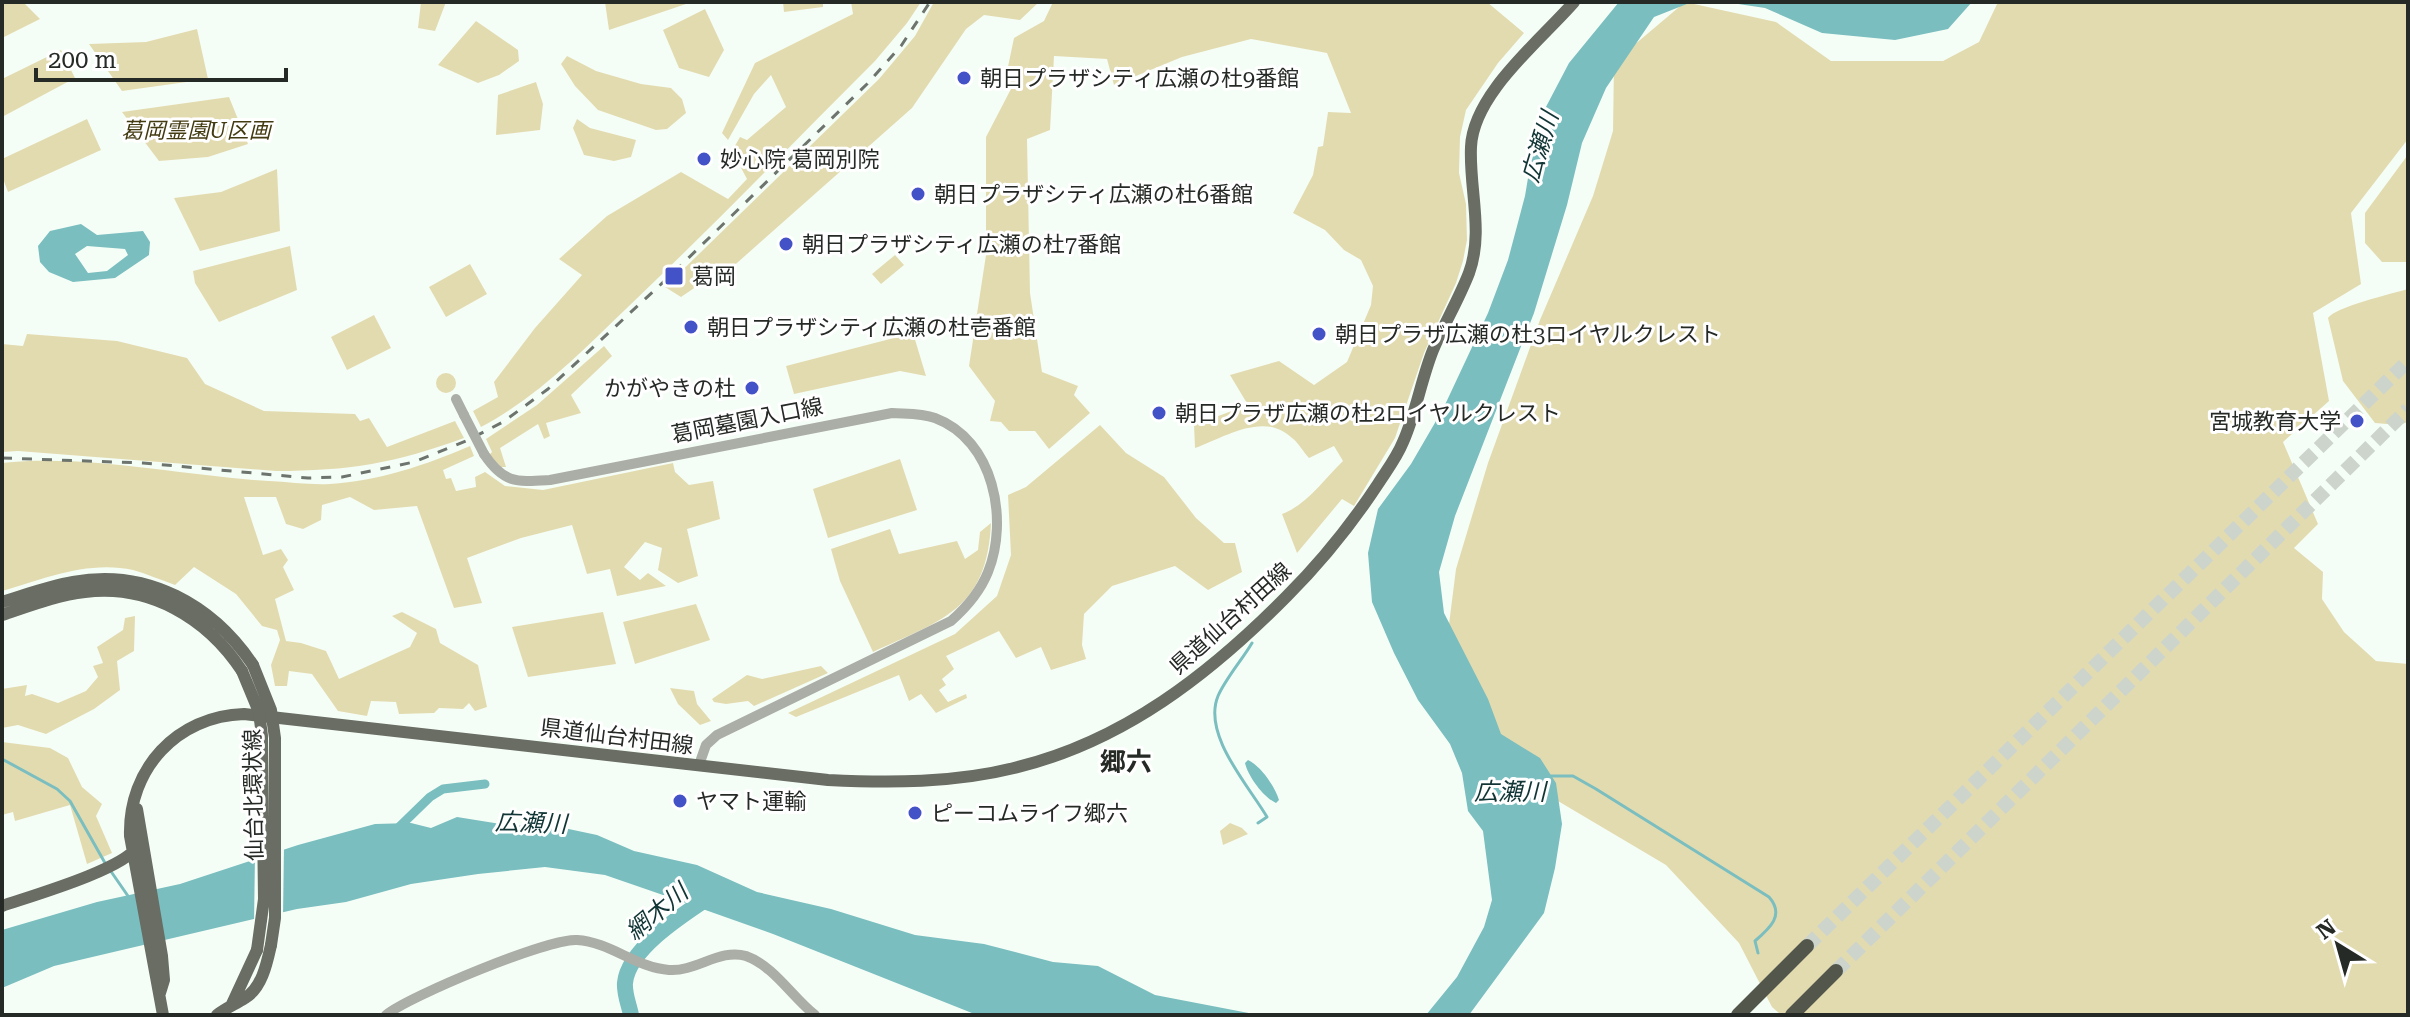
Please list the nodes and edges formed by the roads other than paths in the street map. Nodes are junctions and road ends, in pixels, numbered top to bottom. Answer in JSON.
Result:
{"nodes":[{"id":1,"x":1574,"y":2,"type":"edge"},
{"id":2,"x":456,"y":399,"type":"dead end"},
{"id":3,"x":2,"y":602,"type":"edge"},
{"id":4,"x":2,"y":615,"type":"edge"},
{"id":5,"x":248,"y":668,"type":"junction"},
{"id":6,"x":699,"y":765,"type":"junction"},
{"id":7,"x":142,"y":778,"type":"junction"},
{"id":8,"x":139,"y":854,"type":"junction"},
{"id":9,"x":2,"y":906,"type":"edge"},
{"id":10,"x":1807,"y":946,"type":"tunnel mouth"},
{"id":11,"x":156,"y":957,"type":"junction"},
{"id":12,"x":1836,"y":971,"type":"tunnel mouth"},
{"id":13,"x":232,"y":1004,"type":"junction"},
{"id":14,"x":163,"y":1015,"type":"edge"},
{"id":15,"x":217,"y":1015,"type":"edge"},
{"id":16,"x":386,"y":1015,"type":"edge"},
{"id":17,"x":815,"y":1015,"type":"edge"},
{"id":18,"x":1738,"y":1015,"type":"edge"},
{"id":19,"x":1792,"y":1015,"type":"edge"}],
"edges":[{"from":1,"to":6,"type":"main road","name":"県道仙台村田線"},
{"from":2,"to":6,"type":"street","name":"葛岡墓園入口線","bridge":true},
{"from":3,"to":5,"type":"main road","name":"仙台北環状線"},
{"from":4,"to":5,"type":"main road","name":"仙台北環状線"},
{"from":5,"to":13,"type":"main road","name":"仙台北環状線","bridge":true},
{"from":5,"to":13,"type":"main road","name":"仙台北環状線","bridge":true},
{"from":6,"to":7,"type":"main road","name":"県道仙台村田線"},
{"from":7,"to":8,"type":"main road","name":"県道仙台村田線"},
{"from":7,"to":8,"type":"main road","name":"県道仙台村田線"},
{"from":8,"to":9,"type":"main road"},
{"from":8,"to":11,"type":"main road","name":"県道仙台村田線"},
{"from":8,"to":11,"type":"main road","name":"県道仙台村田線"},
{"from":10,"to":18,"type":"highway"},
{"from":11,"to":14,"type":"main road","name":"県道仙台村田線"},
{"from":12,"to":19,"type":"highway"},
{"from":13,"to":15,"type":"main road","name":"仙台北環状線"},
{"from":16,"to":17,"type":"street"}]}
